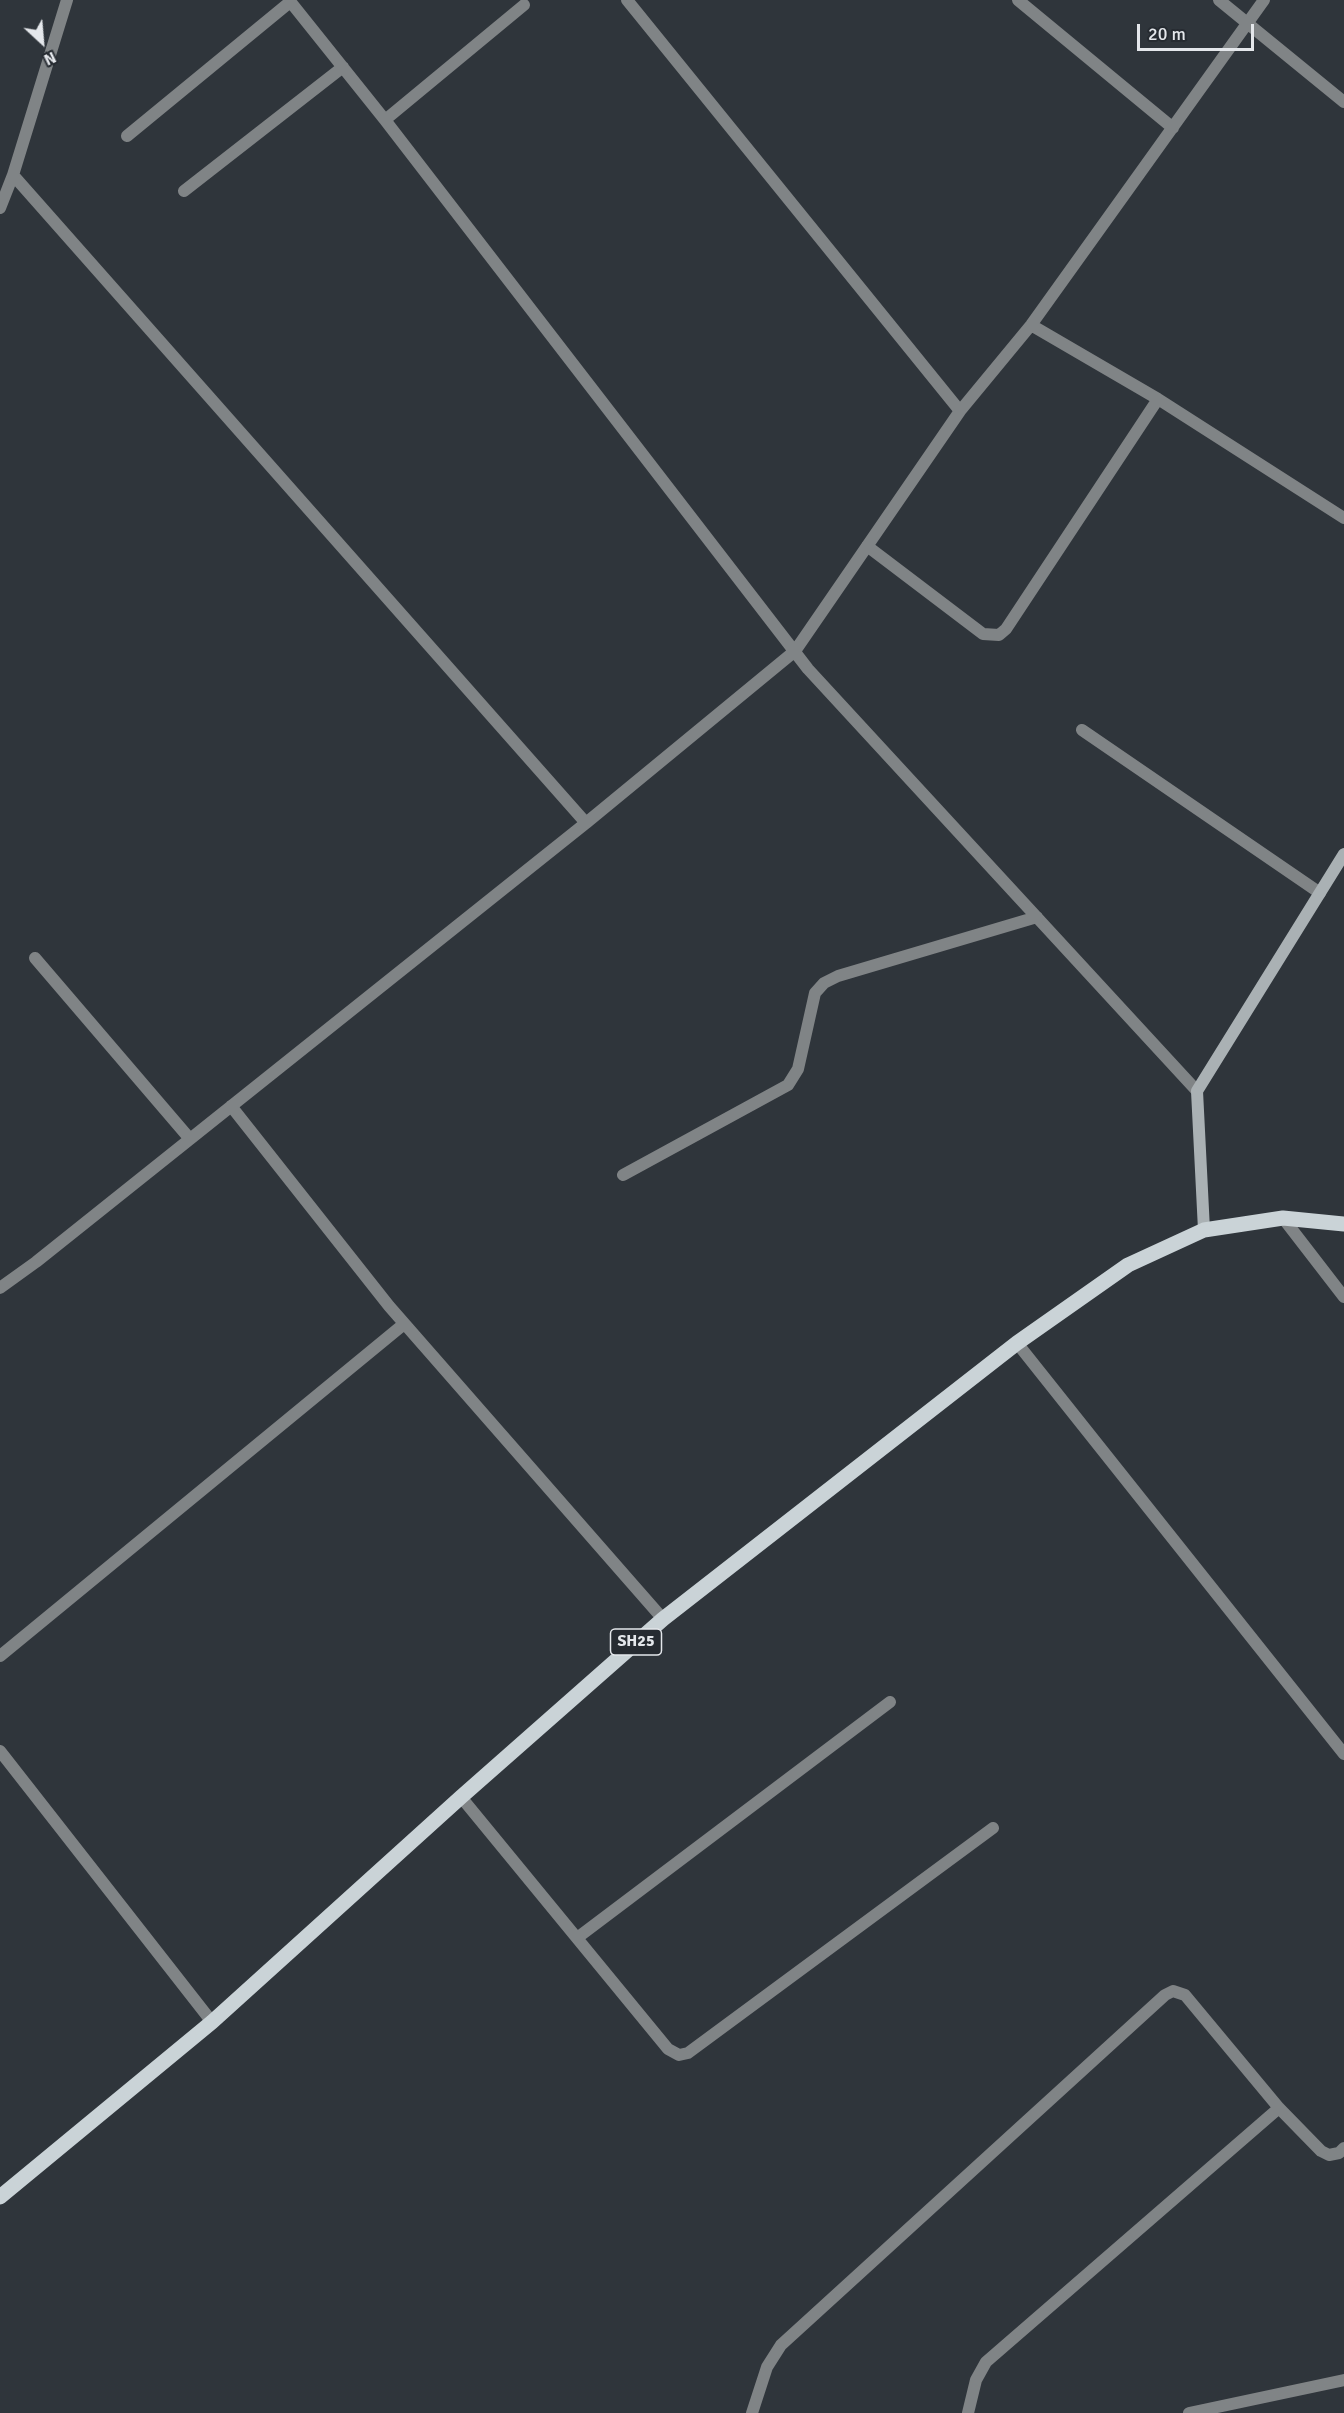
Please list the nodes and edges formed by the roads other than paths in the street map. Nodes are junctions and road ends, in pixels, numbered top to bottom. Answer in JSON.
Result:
{"nodes":[{"id":1,"x":67,"y":0,"type":"edge"},
{"id":2,"x":627,"y":0,"type":"edge"},
{"id":3,"x":1018,"y":0,"type":"edge"},
{"id":4,"x":1219,"y":0,"type":"edge"},
{"id":5,"x":1264,"y":0,"type":"edge"},
{"id":6,"x":290,"y":1,"type":"edge"},
{"id":7,"x":524,"y":5,"type":"dead end"},
{"id":8,"x":1249,"y":23,"type":"junction"},
{"id":9,"x":343,"y":67,"type":"junction"},
{"id":10,"x":1344,"y":102,"type":"edge"},
{"id":11,"x":385,"y":120,"type":"junction"},
{"id":12,"x":1173,"y":128,"type":"junction"},
{"id":13,"x":128,"y":136,"type":"dead end"},
{"id":14,"x":13,"y":175,"type":"junction"},
{"id":15,"x":184,"y":191,"type":"dead end"},
{"id":16,"x":0,"y":208,"type":"edge"},
{"id":17,"x":1031,"y":325,"type":"junction"},
{"id":18,"x":1158,"y":399,"type":"junction"},
{"id":19,"x":960,"y":411,"type":"junction"},
{"id":20,"x":1344,"y":518,"type":"edge"},
{"id":21,"x":867,"y":546,"type":"junction"},
{"id":22,"x":795,"y":651,"type":"junction"},
{"id":23,"x":1082,"y":730,"type":"dead end"},
{"id":24,"x":586,"y":823,"type":"junction"},
{"id":25,"x":1344,"y":854,"type":"edge"},
{"id":26,"x":1320,"y":893,"type":"junction"},
{"id":27,"x":1037,"y":917,"type":"junction"},
{"id":28,"x":35,"y":958,"type":"dead end"},
{"id":29,"x":1197,"y":1091,"type":"junction"},
{"id":30,"x":231,"y":1106,"type":"junction"},
{"id":31,"x":190,"y":1140,"type":"junction"},
{"id":32,"x":623,"y":1175,"type":"dead end"},
{"id":33,"x":1283,"y":1218,"type":"junction"},
{"id":34,"x":1344,"y":1224,"type":"edge"},
{"id":35,"x":1204,"y":1230,"type":"junction"},
{"id":36,"x":0,"y":1288,"type":"edge"},
{"id":37,"x":1344,"y":1297,"type":"edge"},
{"id":38,"x":404,"y":1324,"type":"junction"},
{"id":39,"x":1017,"y":1343,"type":"junction"},
{"id":40,"x":663,"y":1619,"type":"junction"},
{"id":41,"x":0,"y":1656,"type":"edge"},
{"id":42,"x":890,"y":1702,"type":"dead end"},
{"id":43,"x":0,"y":1750,"type":"edge"},
{"id":44,"x":1344,"y":1754,"type":"edge"},
{"id":45,"x":461,"y":1797,"type":"junction"},
{"id":46,"x":993,"y":1828,"type":"dead end"},
{"id":47,"x":577,"y":1938,"type":"junction"},
{"id":48,"x":212,"y":2022,"type":"junction"},
{"id":49,"x":1279,"y":2108,"type":"junction"},
{"id":50,"x":1344,"y":2148,"type":"edge"},
{"id":51,"x":0,"y":2197,"type":"edge"},
{"id":52,"x":1344,"y":2380,"type":"edge"},
{"id":53,"x":752,"y":2413,"type":"edge"},
{"id":54,"x":968,"y":2413,"type":"edge"},
{"id":55,"x":1189,"y":2413,"type":"edge"}],
"edges":[{"from":1,"to":14,"type":"street"},
{"from":2,"to":19,"type":"street"},
{"from":3,"to":12,"type":"street"},
{"from":4,"to":8,"type":"street"},
{"from":5,"to":8,"type":"street"},
{"from":6,"to":9,"type":"street"},
{"from":6,"to":13,"type":"street"},
{"from":7,"to":11,"type":"street"},
{"from":8,"to":10,"type":"street"},
{"from":8,"to":12,"type":"street"},
{"from":9,"to":11,"type":"street"},
{"from":9,"to":15,"type":"street"},
{"from":11,"to":22,"type":"street"},
{"from":12,"to":17,"type":"street"},
{"from":14,"to":16,"type":"street"},
{"from":14,"to":24,"type":"street"},
{"from":17,"to":18,"type":"street"},
{"from":17,"to":19,"type":"street"},
{"from":18,"to":20,"type":"street"},
{"from":18,"to":21,"type":"street"},
{"from":19,"to":21,"type":"street"},
{"from":21,"to":22,"type":"street"},
{"from":22,"to":24,"type":"street"},
{"from":22,"to":27,"type":"street"},
{"from":23,"to":26,"type":"street"},
{"from":24,"to":30,"type":"street"},
{"from":25,"to":26,"type":"street"},
{"from":26,"to":29,"type":"street"},
{"from":27,"to":29,"type":"street"},
{"from":27,"to":32,"type":"street"},
{"from":28,"to":31,"type":"street"},
{"from":29,"to":35,"type":"street"},
{"from":30,"to":31,"type":"street"},
{"from":30,"to":38,"type":"street"},
{"from":31,"to":36,"type":"street"},
{"from":33,"to":34,"type":"main road","number":"SH25"},
{"from":33,"to":35,"type":"main road","number":"SH25"},
{"from":33,"to":37,"type":"street"},
{"from":35,"to":39,"type":"main road","number":"SH25"},
{"from":38,"to":40,"type":"street"},
{"from":38,"to":41,"type":"street"},
{"from":39,"to":40,"type":"main road","number":"SH25"},
{"from":39,"to":44,"type":"street"},
{"from":40,"to":45,"type":"main road","number":"SH25"},
{"from":42,"to":47,"type":"street"},
{"from":43,"to":48,"type":"street"},
{"from":45,"to":47,"type":"street"},
{"from":45,"to":48,"type":"main road","number":"SH25"},
{"from":46,"to":47,"type":"street"},
{"from":48,"to":51,"type":"main road","number":"SH25"},
{"from":49,"to":50,"type":"street"},
{"from":49,"to":53,"type":"street"},
{"from":49,"to":54,"type":"street"},
{"from":52,"to":55,"type":"street"}]}
